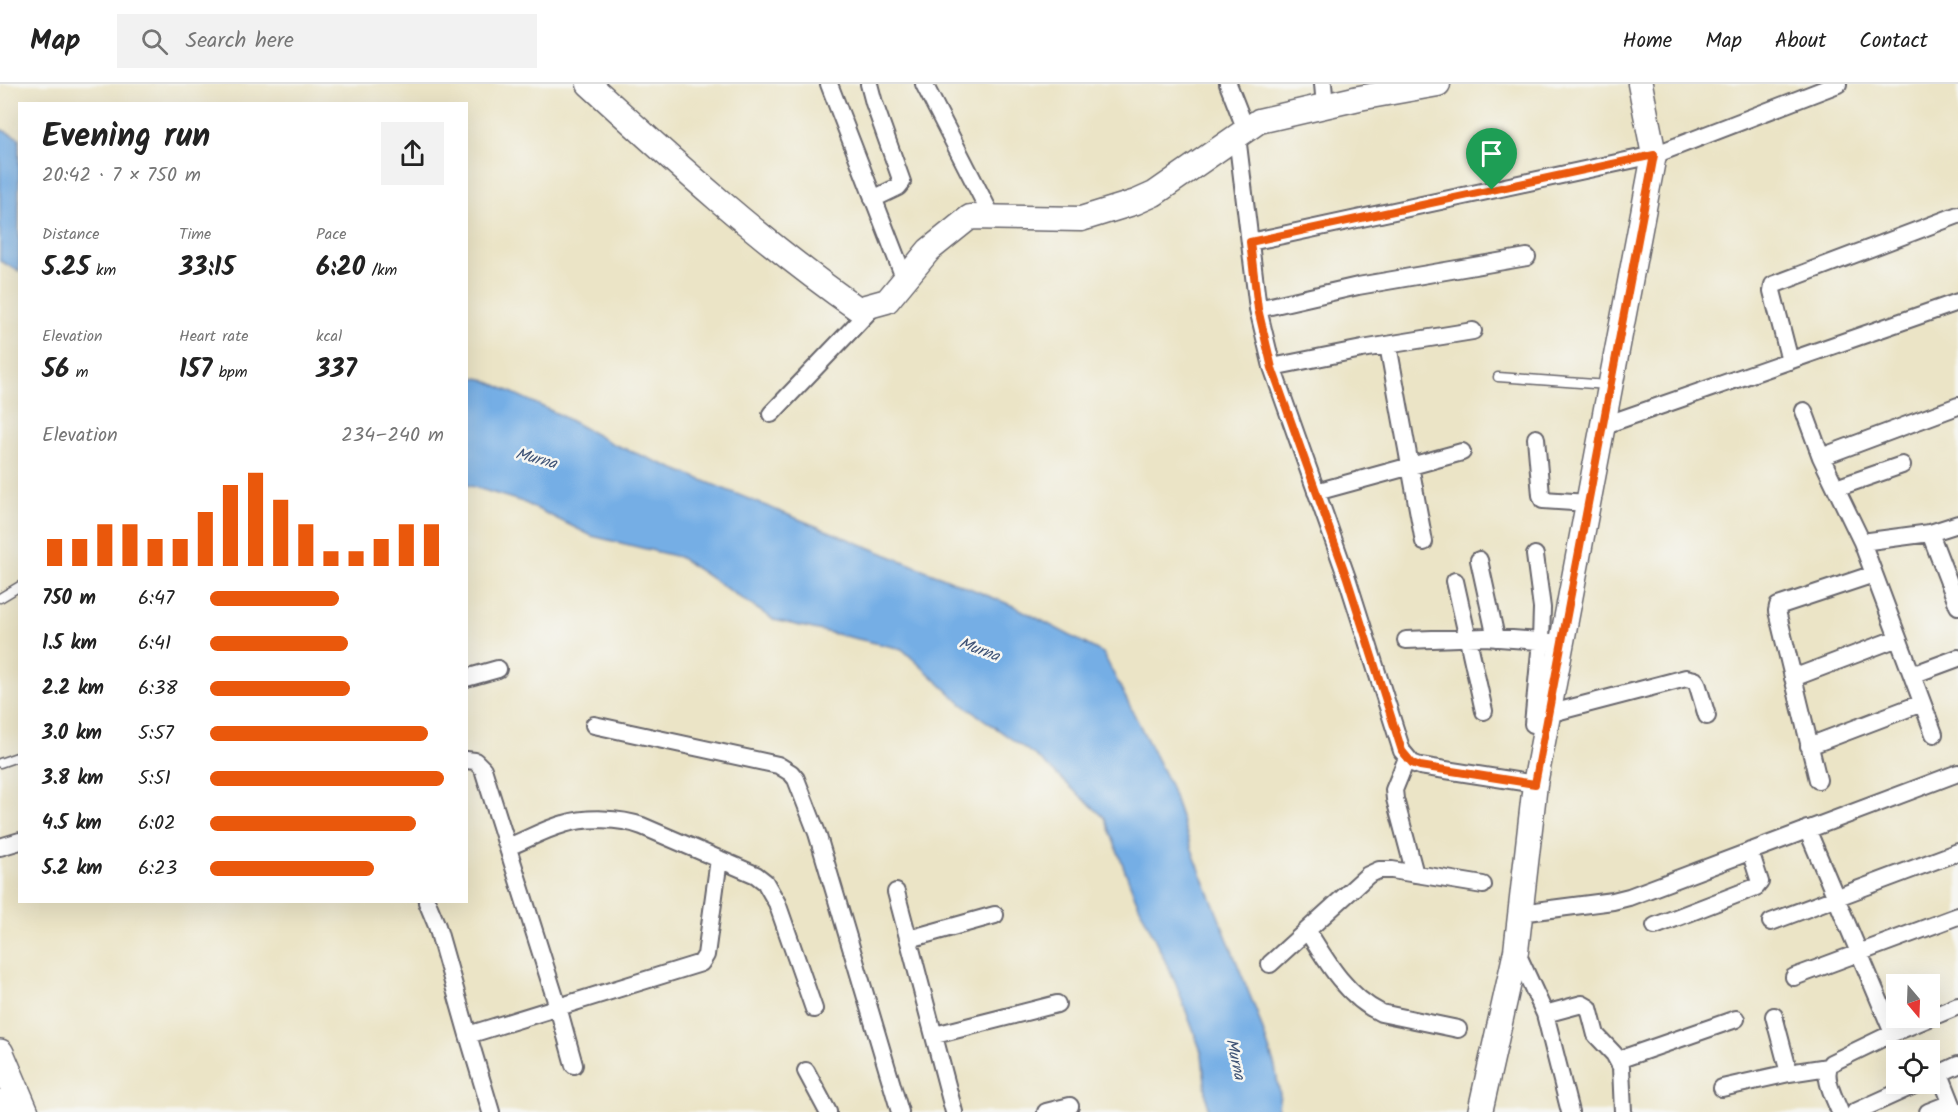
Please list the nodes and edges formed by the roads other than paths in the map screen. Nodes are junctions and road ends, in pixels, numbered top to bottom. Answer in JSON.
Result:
{"nodes":[{"id":1,"x":589,"y":84,"type":"edge"},
{"id":2,"x":829,"y":84,"type":"edge"},
{"id":3,"x":869,"y":84,"type":"edge"},
{"id":4,"x":924,"y":84,"type":"edge"},
{"id":5,"x":1228,"y":84,"type":"edge"},
{"id":6,"x":1438,"y":84,"type":"edge"},
{"id":7,"x":1640,"y":84,"type":"edge"},
{"id":8,"x":1838,"y":84,"type":"edge"},
{"id":9,"x":1389,"y":88,"type":"edge"},
{"id":10,"x":1324,"y":95,"type":"edge"},
{"id":11,"x":1241,"y":133,"type":"junction"},
{"id":12,"x":1654,"y":155,"type":"junction"},
{"id":13,"x":873,"y":199,"type":"junction"},
{"id":14,"x":992,"y":217,"type":"junction"},
{"id":15,"x":1957,"y":217,"type":"edge"},
{"id":16,"x":1250,"y":242,"type":"junction"},
{"id":17,"x":1527,"y":257,"type":"dead end"},
{"id":18,"x":905,"y":280,"type":"junction"},
{"id":19,"x":1958,"y":302,"type":"edge"},
{"id":20,"x":875,"y":305,"type":"junction"},
{"id":21,"x":1258,"y":309,"type":"junction"},
{"id":22,"x":1473,"y":331,"type":"dead end"},
{"id":23,"x":1388,"y":345,"type":"junction"},
{"id":24,"x":1790,"y":361,"type":"junction"},
{"id":25,"x":1272,"y":368,"type":"junction"},
{"id":26,"x":1498,"y":377,"type":"dead end"},
{"id":27,"x":1610,"y":385,"type":"junction"},
{"id":28,"x":1958,"y":406,"type":"edge"},
{"id":29,"x":1804,"y":411,"type":"dead end"},
{"id":30,"x":771,"y":414,"type":"dead end"},
{"id":31,"x":1602,"y":426,"type":"junction"},
{"id":32,"x":1536,"y":438,"type":"dead end"},
{"id":33,"x":1462,"y":452,"type":"dead end"},
{"id":34,"x":1821,"y":457,"type":"junction"},
{"id":35,"x":1902,"y":465,"type":"dead end"},
{"id":36,"x":1410,"y":467,"type":"junction"},
{"id":37,"x":1836,"y":488,"type":"junction"},
{"id":38,"x":1317,"y":492,"type":"junction"},
{"id":39,"x":1587,"y":503,"type":"junction"},
{"id":40,"x":1958,"y":524,"type":"edge"},
{"id":41,"x":1930,"y":533,"type":"junction"},
{"id":42,"x":1424,"y":542,"type":"dead end"},
{"id":43,"x":1862,"y":543,"type":"junction"},
{"id":44,"x":1535,"y":555,"type":"dead end"},
{"id":45,"x":1479,"y":560,"type":"dead end"},
{"id":46,"x":1874,"y":574,"type":"junction"},
{"id":47,"x":1455,"y":581,"type":"dead end"},
{"id":48,"x":18,"y":587,"type":"edge"},
{"id":49,"x":0,"y":598,"type":"edge"},
{"id":50,"x":1958,"y":606,"type":"edge"},
{"id":51,"x":1468,"y":638,"type":"junction"},
{"id":52,"x":1496,"y":638,"type":"junction"},
{"id":53,"x":1898,"y":638,"type":"junction"},
{"id":54,"x":1406,"y":640,"type":"dead end"},
{"id":55,"x":1551,"y":642,"type":"junction"},
{"id":56,"x":1958,"y":658,"type":"edge"},
{"id":57,"x":498,"y":669,"type":"dead end"},
{"id":58,"x":1912,"y":675,"type":"junction"},
{"id":59,"x":468,"y":677,"type":"edge"},
{"id":60,"x":1793,"y":678,"type":"junction"},
{"id":61,"x":1922,"y":703,"type":"junction"},
{"id":62,"x":1484,"y":711,"type":"dead end"},
{"id":63,"x":1707,"y":716,"type":"dead end"},
{"id":64,"x":1540,"y":719,"type":"junction"},
{"id":65,"x":594,"y":725,"type":"dead end"},
{"id":66,"x":1934,"y":734,"type":"dead end"},
{"id":67,"x":1809,"y":746,"type":"junction"},
{"id":68,"x":18,"y":757,"type":"edge"},
{"id":69,"x":1407,"y":758,"type":"junction"},
{"id":70,"x":468,"y":760,"type":"edge"},
{"id":71,"x":0,"y":763,"type":"edge"},
{"id":72,"x":1958,"y":772,"type":"edge"},
{"id":73,"x":1818,"y":780,"type":"dead end"},
{"id":74,"x":1535,"y":784,"type":"junction"},
{"id":75,"x":1808,"y":829,"type":"junction"},
{"id":76,"x":18,"y":842,"type":"edge"},
{"id":77,"x":0,"y":847,"type":"edge"},
{"id":78,"x":508,"y":848,"type":"junction"},
{"id":79,"x":1750,"y":851,"type":"junction"},
{"id":80,"x":1958,"y":852,"type":"edge"},
{"id":81,"x":719,"y":859,"type":"junction"},
{"id":82,"x":1415,"y":874,"type":"junction"},
{"id":83,"x":1483,"y":885,"type":"dead end"},
{"id":84,"x":896,"y":892,"type":"dead end"},
{"id":85,"x":1837,"y":898,"type":"junction"},
{"id":86,"x":428,"y":903,"type":"edge"},
{"id":87,"x":1520,"y":914,"type":"junction"},
{"id":88,"x":995,"y":915,"type":"dead end"},
{"id":89,"x":1958,"y":916,"type":"edge"},
{"id":90,"x":1771,"y":922,"type":"dead end"},
{"id":91,"x":1655,"y":926,"type":"dead end"},
{"id":92,"x":1307,"y":930,"type":"junction"},
{"id":93,"x":909,"y":939,"type":"junction"},
{"id":94,"x":1516,"y":951,"type":"junction"},
{"id":95,"x":1860,"y":954,"type":"junction"},
{"id":96,"x":1270,"y":964,"type":"dead end"},
{"id":97,"x":1794,"y":977,"type":"dead end"},
{"id":98,"x":1057,"y":1004,"type":"dead end"},
{"id":99,"x":1958,"y":1006,"type":"edge"},
{"id":100,"x":558,"y":1007,"type":"junction"},
{"id":101,"x":814,"y":1009,"type":"dead end"},
{"id":102,"x":1545,"y":1014,"type":"junction"},
{"id":103,"x":1774,"y":1016,"type":"dead end"},
{"id":104,"x":1736,"y":1018,"type":"dead end"},
{"id":105,"x":1458,"y":1029,"type":"dead end"},
{"id":106,"x":1893,"y":1033,"type":"junction"},
{"id":107,"x":468,"y":1035,"type":"junction"},
{"id":108,"x":935,"y":1035,"type":"junction"},
{"id":109,"x":0,"y":1053,"type":"edge"},
{"id":110,"x":1618,"y":1060,"type":"junction"},
{"id":111,"x":574,"y":1065,"type":"dead end"},
{"id":112,"x":1958,"y":1065,"type":"edge"},
{"id":113,"x":1828,"y":1067,"type":"junction"},
{"id":114,"x":806,"y":1071,"type":"dead end"},
{"id":115,"x":1789,"y":1072,"type":"junction"},
{"id":116,"x":1940,"y":1073,"type":"edge"},
{"id":117,"x":1940,"y":1086,"type":"edge"},
{"id":118,"x":1722,"y":1088,"type":"dead end"},
{"id":119,"x":1895,"y":1094,"type":"edge"},
{"id":120,"x":0,"y":1103,"type":"edge"},
{"id":121,"x":1070,"y":1106,"type":"dead end"},
{"id":122,"x":1953,"y":1108,"type":"edge"},
{"id":123,"x":4,"y":1112,"type":"edge"},
{"id":124,"x":25,"y":1112,"type":"edge"},
{"id":125,"x":491,"y":1112,"type":"edge"},
{"id":126,"x":828,"y":1112,"type":"edge"},
{"id":127,"x":900,"y":1112,"type":"edge"},
{"id":128,"x":954,"y":1112,"type":"edge"},
{"id":129,"x":1046,"y":1112,"type":"edge"},
{"id":130,"x":1480,"y":1112,"type":"edge"},
{"id":131,"x":1570,"y":1112,"type":"edge"},
{"id":132,"x":1623,"y":1112,"type":"edge"},
{"id":133,"x":1840,"y":1112,"type":"edge"},
{"id":134,"x":1855,"y":1112,"type":"edge"},
{"id":135,"x":1928,"y":1112,"type":"edge"}],
"edges":[{"from":1,"to":20,"type":"main road"},
{"from":2,"to":13,"type":"street"},
{"from":3,"to":13,"type":"street"},
{"from":4,"to":14,"type":"street"},
{"from":5,"to":11,"type":"street"},
{"from":6,"to":9,"type":"main road"},
{"from":7,"to":12,"type":"main road"},
{"from":8,"to":12,"type":"street"},
{"from":9,"to":10,"type":"main road"},
{"from":10,"to":11,"type":"main road"},
{"from":11,"to":14,"type":"main road"},
{"from":11,"to":16,"type":"street"},
{"from":12,"to":16,"type":"street"},
{"from":12,"to":27,"type":"main road"},
{"from":13,"to":18,"type":"street"},
{"from":14,"to":18,"type":"main road"},
{"from":15,"to":24,"type":"street"},
{"from":16,"to":21,"type":"street"},
{"from":17,"to":21,"type":"street"},
{"from":18,"to":20,"type":"main road"},
{"from":19,"to":24,"type":"street"},
{"from":20,"to":30,"type":"street"},
{"from":21,"to":25,"type":"street"},
{"from":22,"to":23,"type":"street"},
{"from":23,"to":25,"type":"street"},
{"from":23,"to":36,"type":"street"},
{"from":24,"to":31,"type":"street"},
{"from":25,"to":38,"type":"street"},
{"from":26,"to":27,"type":"lane"},
{"from":27,"to":31,"type":"main road"},
{"from":28,"to":34,"type":"street"},
{"from":29,"to":34,"type":"street"},
{"from":31,"to":39,"type":"main road"},
{"from":32,"to":39,"type":"street"},
{"from":33,"to":36,"type":"street"},
{"from":34,"to":37,"type":"street"},
{"from":35,"to":37,"type":"street"},
{"from":36,"to":38,"type":"street"},
{"from":36,"to":42,"type":"street"},
{"from":37,"to":43,"type":"street"},
{"from":38,"to":69,"type":"street"},
{"from":39,"to":55,"type":"main road"},
{"from":40,"to":41,"type":"street"},
{"from":41,"to":43,"type":"street"},
{"from":41,"to":50,"type":"street"},
{"from":43,"to":46,"type":"street"},
{"from":44,"to":55,"type":"street"},
{"from":45,"to":52,"type":"street"},
{"from":46,"to":53,"type":"street"},
{"from":46,"to":60,"type":"street"},
{"from":47,"to":51,"type":"street"},
{"from":48,"to":49,"type":"lane"},
{"from":51,"to":52,"type":"street"},
{"from":51,"to":54,"type":"street"},
{"from":51,"to":62,"type":"street"},
{"from":52,"to":55,"type":"street"},
{"from":53,"to":58,"type":"street"},
{"from":53,"to":60,"type":"street"},
{"from":55,"to":64,"type":"main road"},
{"from":56,"to":58,"type":"street"},
{"from":57,"to":59,"type":"street"},
{"from":58,"to":61,"type":"street"},
{"from":60,"to":67,"type":"street"},
{"from":61,"to":66,"type":"street"},
{"from":61,"to":67,"type":"street"},
{"from":63,"to":64,"type":"street"},
{"from":64,"to":74,"type":"main road"},
{"from":65,"to":127,"type":"street"},
{"from":67,"to":73,"type":"street"},
{"from":68,"to":71,"type":"lane"},
{"from":69,"to":74,"type":"street"},
{"from":69,"to":82,"type":"street"},
{"from":70,"to":78,"type":"street"},
{"from":72,"to":75,"type":"street"},
{"from":74,"to":87,"type":"main road"},
{"from":75,"to":79,"type":"street"},
{"from":75,"to":85,"type":"street"},
{"from":76,"to":77,"type":"street"},
{"from":78,"to":81,"type":"street"},
{"from":78,"to":100,"type":"street"},
{"from":79,"to":87,"type":"street"},
{"from":79,"to":91,"type":"street"},
{"from":80,"to":85,"type":"street"},
{"from":81,"to":100,"type":"street"},
{"from":81,"to":101,"type":"street"},
{"from":82,"to":83,"type":"street"},
{"from":82,"to":92,"type":"street"},
{"from":84,"to":93,"type":"street"},
{"from":85,"to":90,"type":"street"},
{"from":85,"to":95,"type":"street"},
{"from":86,"to":107,"type":"street"},
{"from":87,"to":94,"type":"main road"},
{"from":88,"to":93,"type":"street"},
{"from":89,"to":95,"type":"street"},
{"from":92,"to":96,"type":"street"},
{"from":92,"to":105,"type":"street"},
{"from":93,"to":108,"type":"street"},
{"from":94,"to":102,"type":"street"},
{"from":94,"to":130,"type":"main road"},
{"from":95,"to":97,"type":"street"},
{"from":95,"to":106,"type":"street"},
{"from":98,"to":108,"type":"street"},
{"from":99,"to":106,"type":"street"},
{"from":100,"to":107,"type":"street"},
{"from":100,"to":111,"type":"street"},
{"from":102,"to":110,"type":"street"},
{"from":102,"to":131,"type":"street"},
{"from":103,"to":115,"type":"street"},
{"from":104,"to":110,"type":"street"},
{"from":106,"to":113,"type":"street"},
{"from":107,"to":125,"type":"street"},
{"from":108,"to":128,"type":"street"},
{"from":109,"to":124,"type":"main road"},
{"from":110,"to":132,"type":"street"},
{"from":112,"to":116,"type":"street"},
{"from":113,"to":115,"type":"street"},
{"from":113,"to":133,"type":"street"},
{"from":114,"to":126,"type":"street"},
{"from":115,"to":118,"type":"street"},
{"from":117,"to":122,"type":"street"},
{"from":119,"to":134,"type":"street"},
{"from":120,"to":123,"type":"main road"},
{"from":121,"to":129,"type":"street"},
{"from":122,"to":135,"type":"street"}]}
